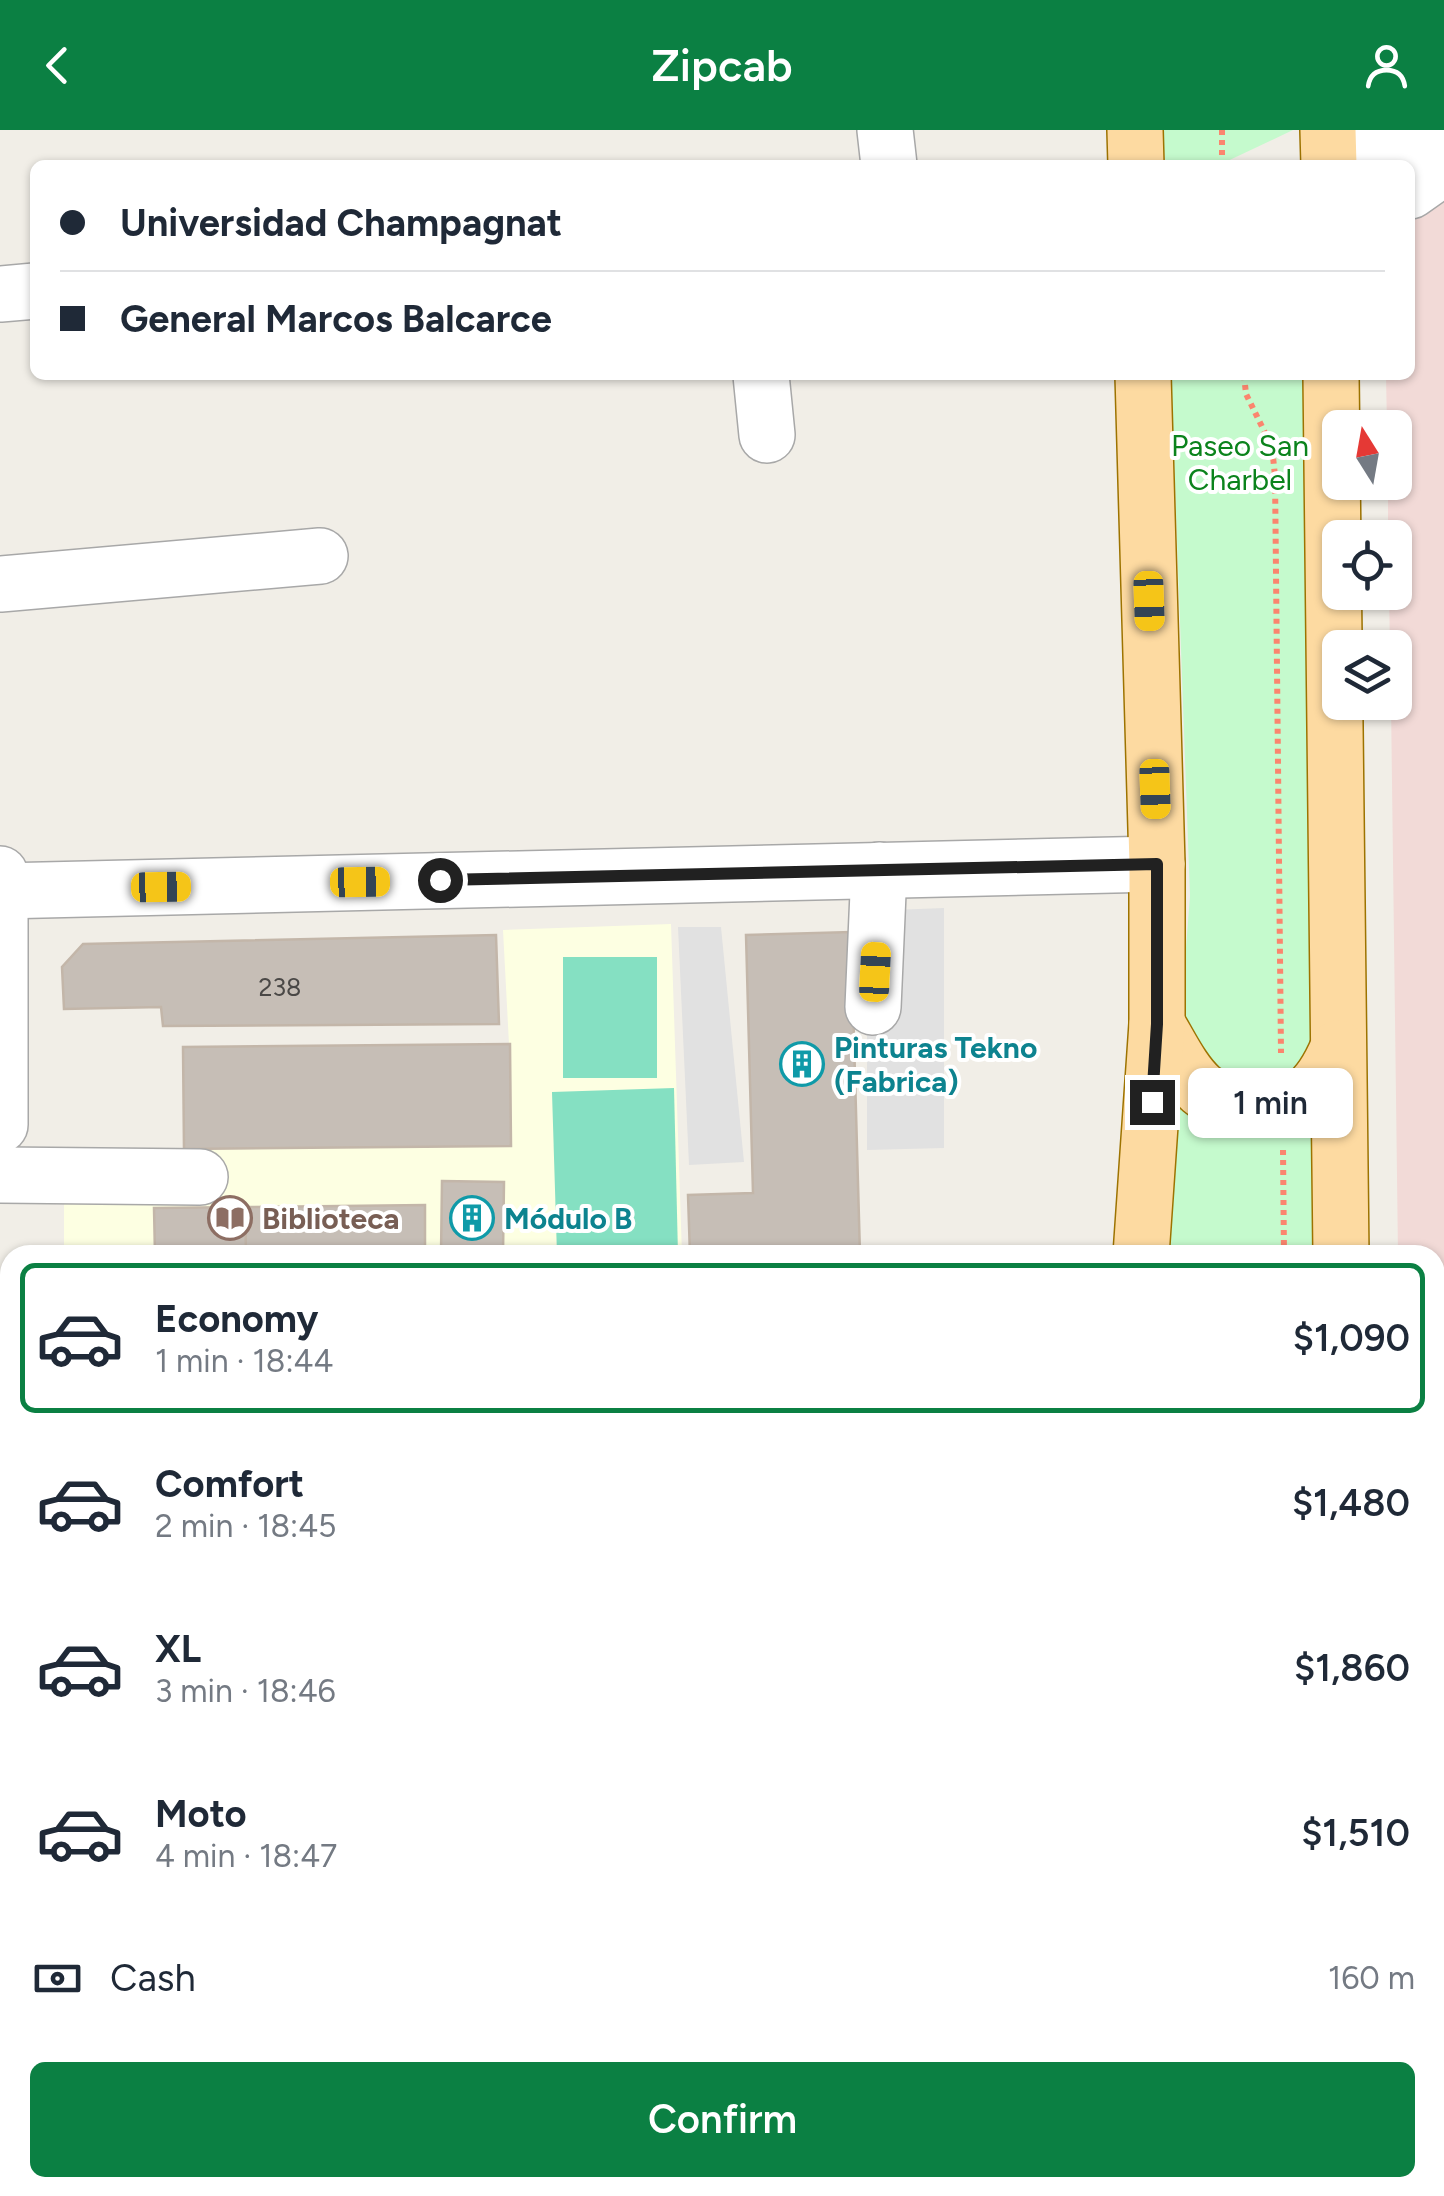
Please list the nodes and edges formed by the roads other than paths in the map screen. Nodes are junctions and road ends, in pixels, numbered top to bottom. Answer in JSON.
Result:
{"nodes":[{"id":1,"x":885,"y":130,"type":"edge"},
{"id":2,"x":1135,"y":130,"type":"edge"},
{"id":3,"x":1328,"y":130,"type":"edge"},
{"id":4,"x":1444,"y":146,"type":"edge"},
{"id":5,"x":888,"y":160,"type":"edge"},
{"id":6,"x":1136,"y":160,"type":"edge"},
{"id":7,"x":1328,"y":160,"type":"edge"},
{"id":8,"x":1357,"y":160,"type":"edge"},
{"id":9,"x":1444,"y":167,"type":"edge"},
{"id":10,"x":1415,"y":187,"type":"edge"},
{"id":11,"x":30,"y":292,"type":"edge"},
{"id":12,"x":0,"y":294,"type":"edge"},
{"id":13,"x":762,"y":380,"type":"edge"},
{"id":14,"x":1142,"y":380,"type":"edge"},
{"id":15,"x":1331,"y":380,"type":"edge"},
{"id":16,"x":767,"y":435,"type":"dead end"},
{"id":17,"x":320,"y":556,"type":"dead end"},
{"id":18,"x":0,"y":584,"type":"edge"},
{"id":19,"x":1157,"y":864,"type":"junction"},
{"id":20,"x":879,"y":870,"type":"junction"},
{"id":21,"x":0,"y":874,"type":"edge"},
{"id":22,"x":0,"y":891,"type":"edge"},
{"id":23,"x":874,"y":1006,"type":"dead end"},
{"id":24,"x":1157,"y":1024,"type":"junction"},
{"id":25,"x":1338,"y":1048,"type":"junction"},
{"id":26,"x":0,"y":1125,"type":"edge"},
{"id":27,"x":0,"y":1175,"type":"edge"},
{"id":28,"x":200,"y":1177,"type":"dead end"},
{"id":29,"x":1142,"y":1245,"type":"edge"},
{"id":30,"x":1341,"y":1245,"type":"edge"}],
"edges":[{"from":1,"to":5,"type":"street"},
{"from":2,"to":6,"type":"main road"},
{"from":3,"to":7,"type":"main road"},
{"from":4,"to":8,"type":"street"},
{"from":9,"to":10,"type":"street"},
{"from":11,"to":12,"type":"street"},
{"from":13,"to":16,"type":"street"},
{"from":14,"to":19,"type":"main road"},
{"from":15,"to":25,"type":"main road"},
{"from":17,"to":18,"type":"street"},
{"from":19,"to":20,"type":"street"},
{"from":19,"to":24,"type":"main road"},
{"from":20,"to":22,"type":"street"},
{"from":20,"to":23,"type":"street"},
{"from":21,"to":22,"type":"street"},
{"from":22,"to":26,"type":"street"},
{"from":24,"to":25,"type":"main road"},
{"from":24,"to":29,"type":"main road"},
{"from":25,"to":30,"type":"main road"},
{"from":27,"to":28,"type":"street"}]}
